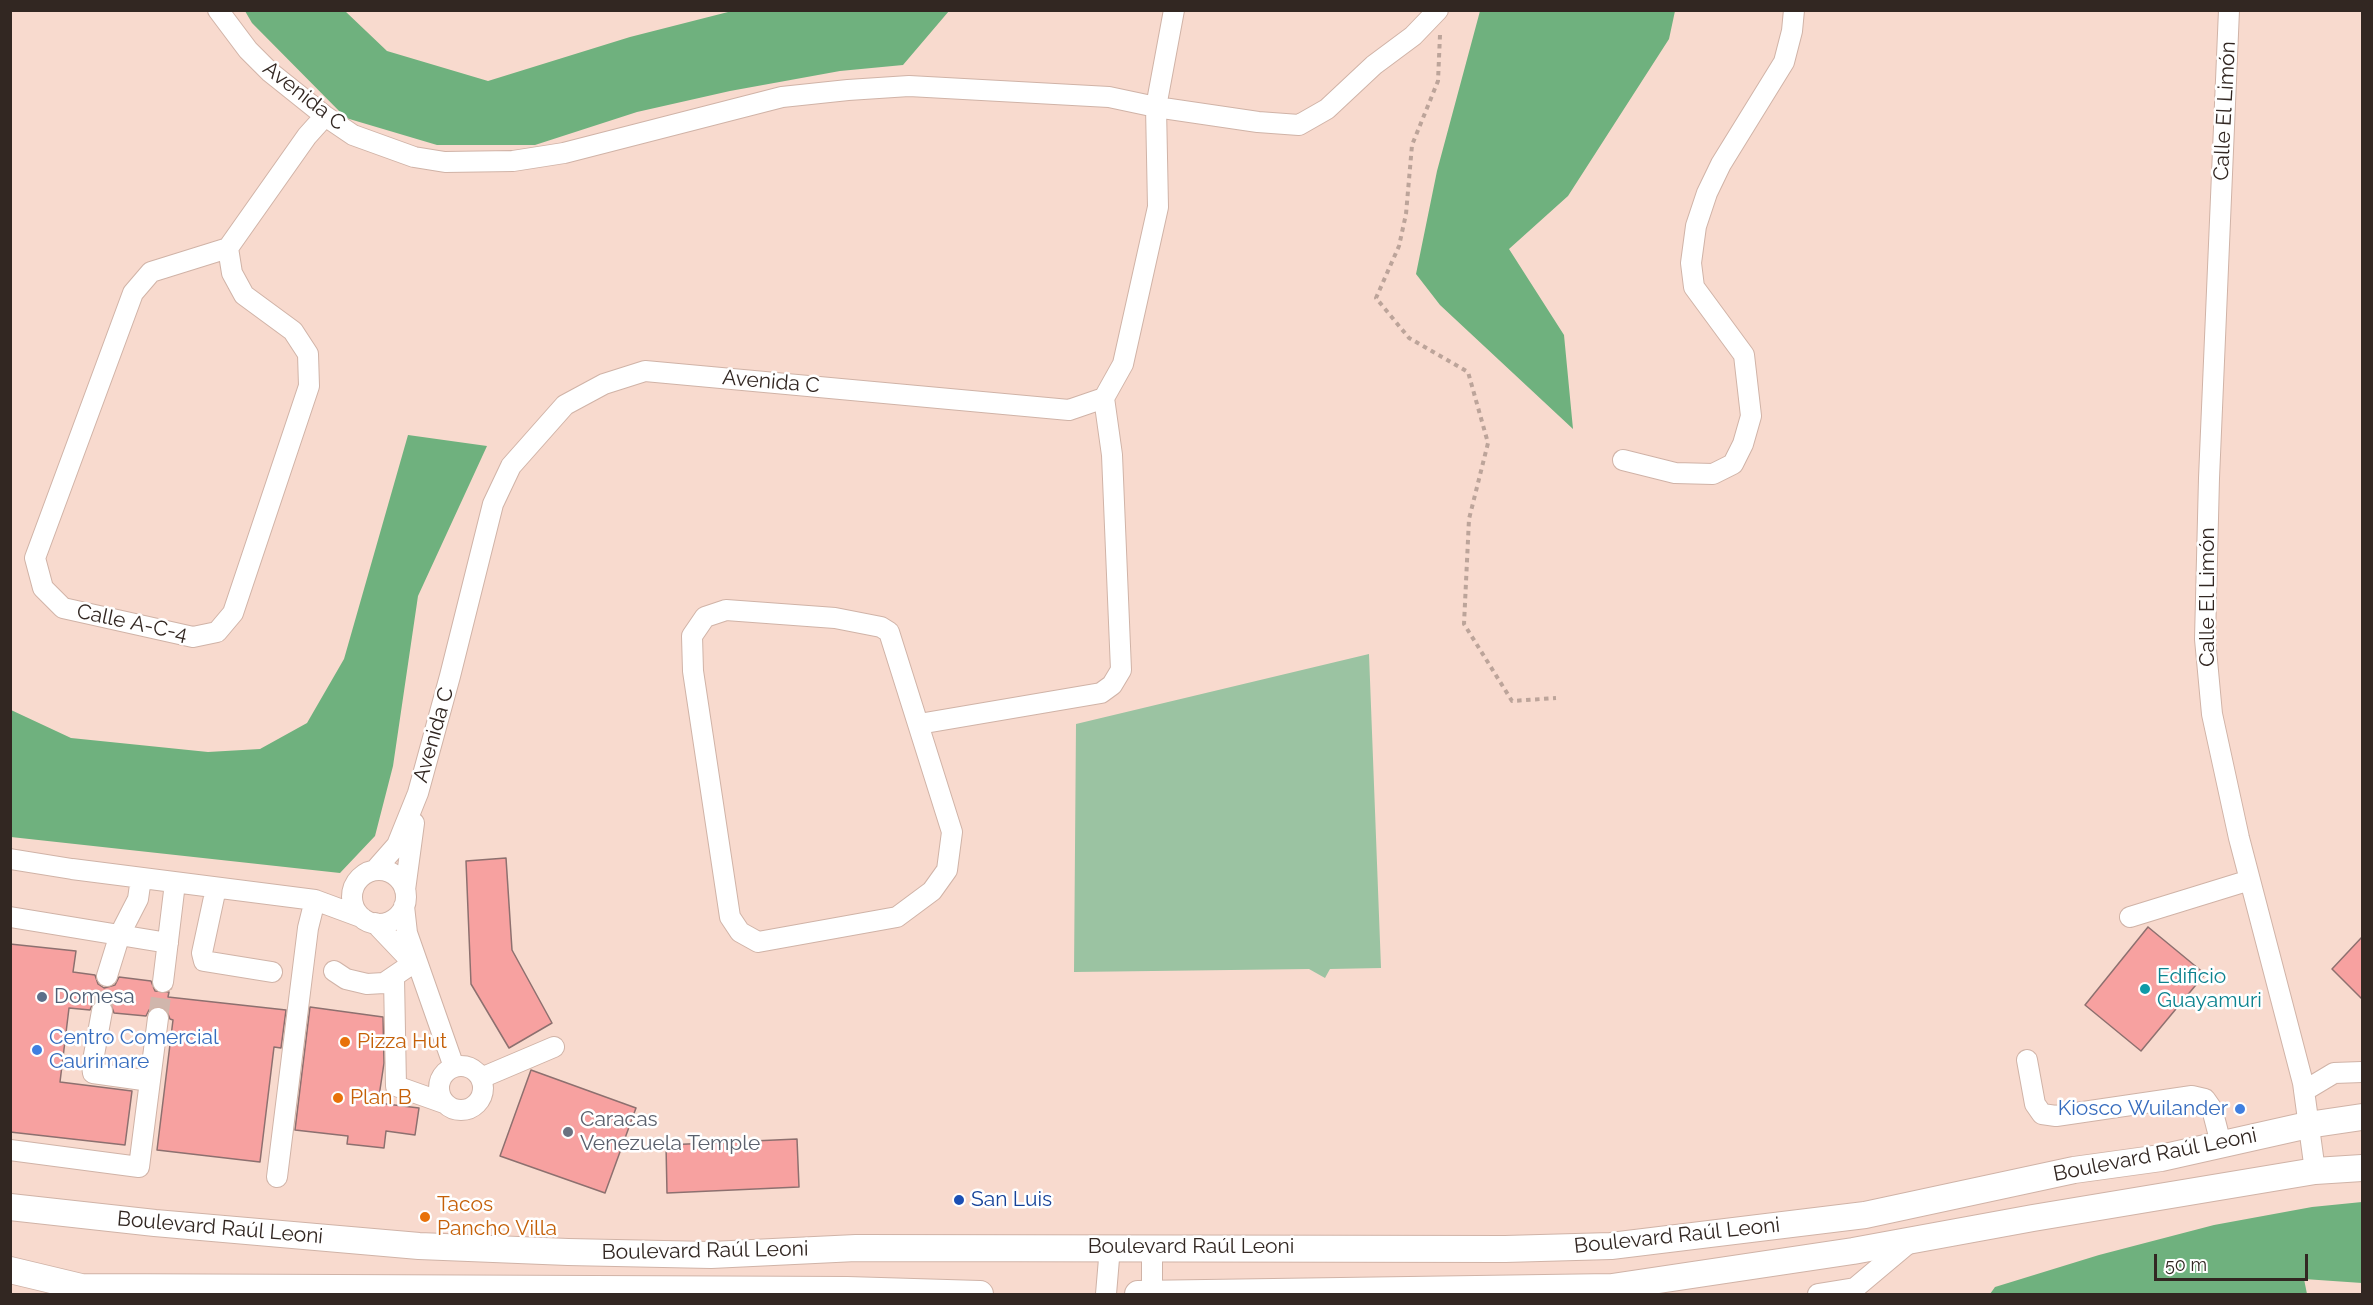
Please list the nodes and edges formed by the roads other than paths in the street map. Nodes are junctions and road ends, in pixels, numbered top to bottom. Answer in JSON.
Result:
{"nodes":[{"id":1,"x":218,"y":10,"type":"edge"},
{"id":2,"x":1174,"y":10,"type":"edge"},
{"id":3,"x":1438,"y":10,"type":"edge"},
{"id":4,"x":1794,"y":10,"type":"edge"},
{"id":5,"x":2229,"y":10,"type":"edge"},
{"id":6,"x":1156,"y":107,"type":"junction"},
{"id":7,"x":325,"y":116,"type":"junction"},
{"id":8,"x":228,"y":248,"type":"junction"},
{"id":9,"x":1104,"y":398,"type":"junction"},
{"id":10,"x":1623,"y":460,"type":"dead end"},
{"id":11,"x":919,"y":724,"type":"junction"},
{"id":12,"x":417,"y":793,"type":"junction"},
{"id":13,"x":10,"y":858,"type":"edge"},
{"id":14,"x":375,"y":870,"type":"junction"},
{"id":15,"x":141,"y":878,"type":"junction"},
{"id":16,"x":2250,"y":880,"type":"junction"},
{"id":17,"x":175,"y":883,"type":"junction"},
{"id":18,"x":354,"y":886,"type":"junction"},
{"id":19,"x":216,"y":888,"type":"junction"},
{"id":20,"x":404,"y":898,"type":"junction"},
{"id":21,"x":315,"y":900,"type":"junction"},
{"id":22,"x":10,"y":917,"type":"edge"},
{"id":23,"x":2130,"y":917,"type":"dead end"},
{"id":24,"x":368,"y":920,"type":"junction"},
{"id":25,"x":120,"y":934,"type":"junction"},
{"id":26,"x":168,"y":943,"type":"junction"},
{"id":27,"x":415,"y":965,"type":"junction"},
{"id":28,"x":334,"y":970,"type":"dead end"},
{"id":29,"x":272,"y":972,"type":"dead end"},
{"id":30,"x":107,"y":976,"type":"tunnel mouth"},
{"id":31,"x":394,"y":978,"type":"junction"},
{"id":32,"x":163,"y":982,"type":"tunnel mouth"},
{"id":33,"x":102,"y":1011,"type":"tunnel mouth"},
{"id":34,"x":158,"y":1018,"type":"tunnel mouth"},
{"id":35,"x":554,"y":1047,"type":"dead end"},
{"id":36,"x":2027,"y":1060,"type":"dead end"},
{"id":37,"x":454,"y":1067,"type":"junction"},
{"id":38,"x":2362,"y":1072,"type":"edge"},
{"id":39,"x":481,"y":1078,"type":"junction"},
{"id":40,"x":150,"y":1081,"type":"junction"},
{"id":41,"x":2304,"y":1090,"type":"junction"},
{"id":42,"x":444,"y":1103,"type":"junction"},
{"id":43,"x":2362,"y":1117,"type":"edge"},
{"id":44,"x":2308,"y":1125,"type":"junction"},
{"id":45,"x":2221,"y":1144,"type":"junction"},
{"id":46,"x":10,"y":1150,"type":"edge"},
{"id":47,"x":2362,"y":1168,"type":"edge"},
{"id":48,"x":2314,"y":1171,"type":"junction"},
{"id":49,"x":277,"y":1177,"type":"dead end"},
{"id":50,"x":10,"y":1207,"type":"edge"},
{"id":51,"x":1912,"y":1240,"type":"junction"},
{"id":52,"x":1110,"y":1247,"type":"junction"},
{"id":53,"x":1152,"y":1247,"type":"junction"},
{"id":54,"x":10,"y":1270,"type":"edge"},
{"id":55,"x":76,"y":1291,"type":"edge"},
{"id":56,"x":1250,"y":1293,"type":"edge"},
{"id":57,"x":980,"y":1294,"type":"edge"},
{"id":58,"x":1106,"y":1294,"type":"edge"},
{"id":59,"x":1147,"y":1294,"type":"edge"},
{"id":60,"x":1818,"y":1294,"type":"edge"}],
"edges":[{"from":1,"to":7,"type":"street","name":"Avenida C"},
{"from":2,"to":6,"type":"street"},
{"from":3,"to":6,"type":"street","name":"Avenida C"},
{"from":4,"to":10,"type":"street"},
{"from":5,"to":16,"type":"street","name":"Calle El Limón"},
{"from":6,"to":7,"type":"street","name":"Avenida C"},
{"from":6,"to":9,"type":"street"},
{"from":7,"to":8,"type":"street"},
{"from":8,"to":8,"type":"street","name":"Calle A-C-4"},
{"from":9,"to":11,"type":"street"},
{"from":9,"to":12,"type":"street","name":"Avenida C"},
{"from":11,"to":11,"type":"street"},
{"from":12,"to":14,"type":"street","name":"Avenida C"},
{"from":12,"to":20,"type":"street","name":"Avenida C"},
{"from":13,"to":15,"type":"street","name":"Avenida C"},
{"from":14,"to":18,"type":"street","name":"Avenida C"},
{"from":14,"to":20,"type":"street"},
{"from":15,"to":17,"type":"street","name":"Avenida C"},
{"from":15,"to":25,"type":"street"},
{"from":16,"to":23,"type":"street"},
{"from":16,"to":41,"type":"street","name":"Calle El Limón"},
{"from":17,"to":19,"type":"street","name":"Avenida C"},
{"from":17,"to":26,"type":"street"},
{"from":18,"to":21,"type":"street","name":"Avenida C"},
{"from":18,"to":24,"type":"street","name":"Avenida C"},
{"from":19,"to":21,"type":"street","name":"Avenida C"},
{"from":19,"to":29,"type":"street"},
{"from":20,"to":24,"type":"street"},
{"from":20,"to":27,"type":"street","name":"Avenida C"},
{"from":21,"to":24,"type":"street","name":"Avenida C"},
{"from":21,"to":49,"type":"street"},
{"from":22,"to":25,"type":"street"},
{"from":24,"to":27,"type":"street","name":"Avenida C"},
{"from":25,"to":26,"type":"street"},
{"from":25,"to":30,"type":"street"},
{"from":26,"to":32,"type":"street"},
{"from":27,"to":31,"type":"street"},
{"from":27,"to":37,"type":"street","name":"Avenida C"},
{"from":28,"to":31,"type":"street"},
{"from":31,"to":42,"type":"street"},
{"from":33,"to":40,"type":"street"},
{"from":34,"to":40,"type":"street"},
{"from":35,"to":39,"type":"street"},
{"from":36,"to":45,"type":"street"},
{"from":37,"to":39,"type":"street"},
{"from":37,"to":42,"type":"street"},
{"from":38,"to":41,"type":"street"},
{"from":39,"to":42,"type":"street"},
{"from":40,"to":46,"type":"street"},
{"from":41,"to":44,"type":"street","name":"Calle El Limón"},
{"from":43,"to":44,"type":"main road","name":"Boulevard Raúl Leoni"},
{"from":44,"to":45,"type":"main road","name":"Boulevard Raúl Leoni"},
{"from":44,"to":48,"type":"street","name":"Calle El Limón"},
{"from":45,"to":53,"type":"main road","name":"Boulevard Raúl Leoni"},
{"from":47,"to":48,"type":"main road","name":"Boulevard Raúl Leoni"},
{"from":48,"to":51,"type":"main road","name":"Boulevard Raúl Leoni"},
{"from":50,"to":52,"type":"main road","name":"Boulevard Raúl Leoni"},
{"from":51,"to":56,"type":"main road","name":"Boulevard Raúl Leoni"},
{"from":51,"to":60,"type":"street"},
{"from":52,"to":53,"type":"main road","name":"Boulevard Raúl Leoni"},
{"from":52,"to":58,"type":"street"},
{"from":53,"to":59,"type":"street"},
{"from":54,"to":55,"type":"main road","name":"Boulevard Raúl Leoni"},
{"from":55,"to":57,"type":"main road","name":"Boulevard Raúl Leoni"},
{"from":56,"to":59,"type":"main road","name":"Boulevard Raúl Leoni"}]}
